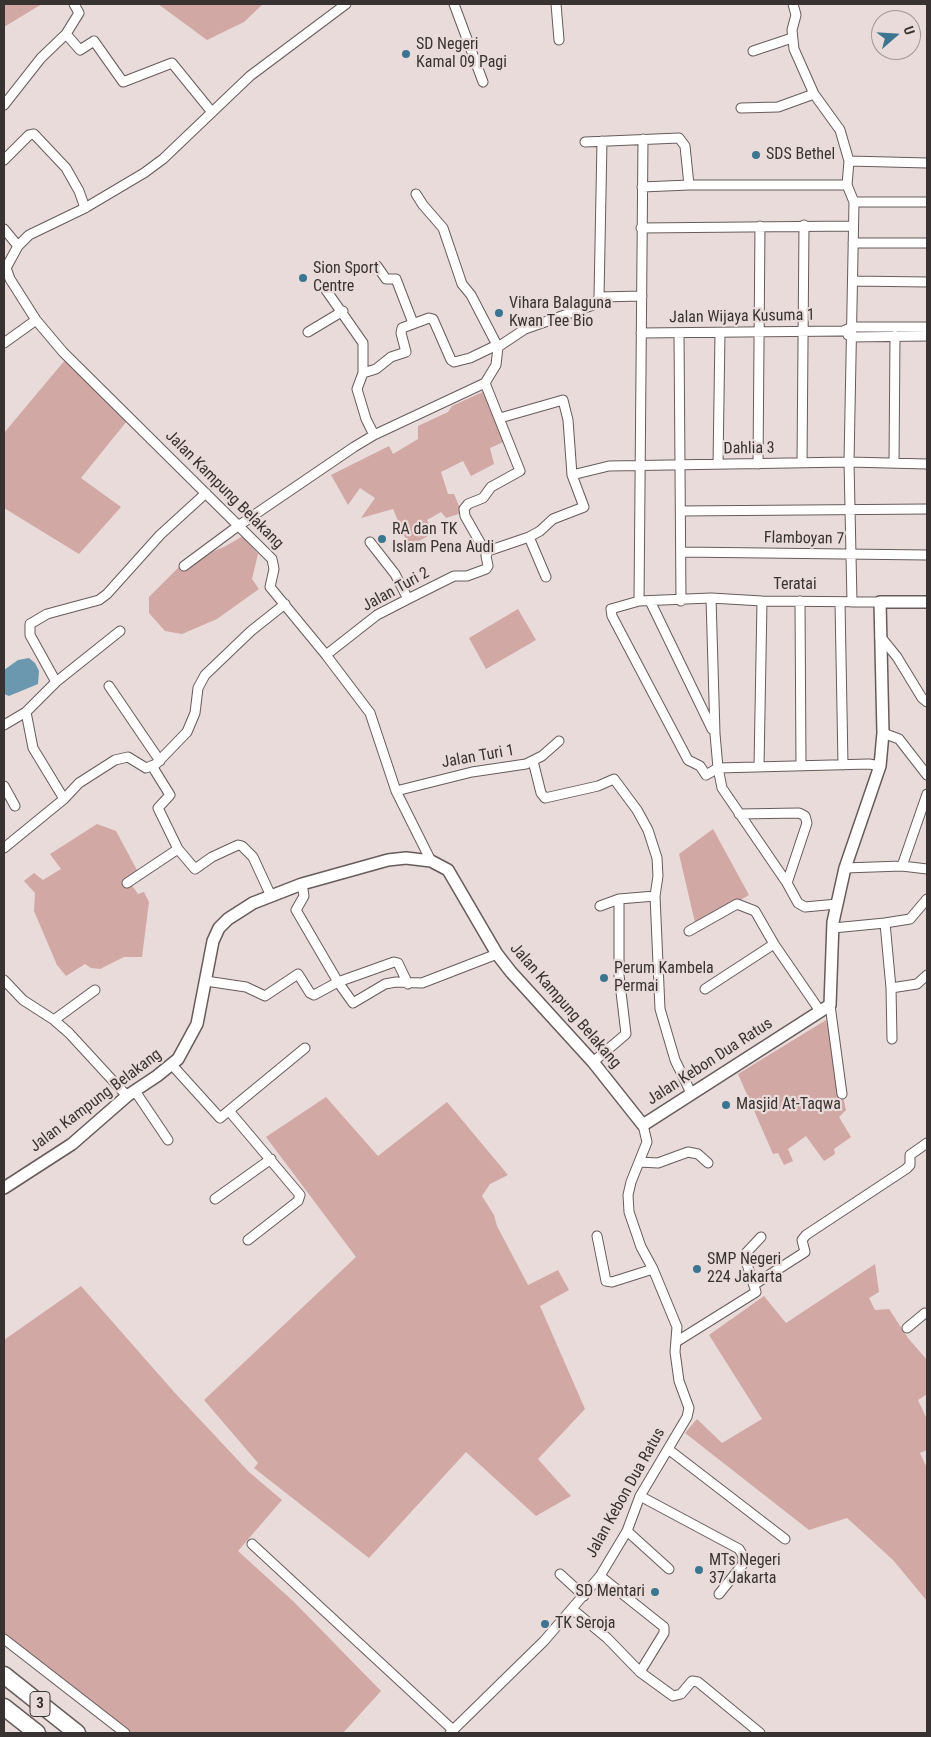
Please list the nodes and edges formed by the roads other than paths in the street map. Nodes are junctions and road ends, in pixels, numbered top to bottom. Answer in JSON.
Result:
{"nodes":[{"id":1,"x":74,"y":4,"type":"edge"},
{"id":2,"x":346,"y":4,"type":"edge"},
{"id":3,"x":454,"y":4,"type":"edge"},
{"id":4,"x":556,"y":4,"type":"edge"},
{"id":5,"x":794,"y":4,"type":"edge"},
{"id":6,"x":66,"y":34,"type":"junction"},
{"id":7,"x":792,"y":38,"type":"junction"},
{"id":8,"x":559,"y":40,"type":"dead end"},
{"id":9,"x":753,"y":51,"type":"dead end"},
{"id":10,"x":483,"y":82,"type":"dead end"},
{"id":11,"x":814,"y":94,"type":"junction"},
{"id":12,"x":4,"y":106,"type":"edge"},
{"id":13,"x":741,"y":108,"type":"dead end"},
{"id":14,"x":211,"y":111,"type":"junction"},
{"id":15,"x":643,"y":139,"type":"junction"},
{"id":16,"x":602,"y":141,"type":"junction"},
{"id":17,"x":585,"y":142,"type":"dead end"},
{"id":18,"x":4,"y":160,"type":"edge"},
{"id":19,"x":849,"y":161,"type":"junction"},
{"id":20,"x":927,"y":163,"type":"edge"},
{"id":21,"x":689,"y":185,"type":"junction"},
{"id":22,"x":847,"y":185,"type":"junction"},
{"id":23,"x":642,"y":187,"type":"junction"},
{"id":24,"x":416,"y":194,"type":"dead end"},
{"id":25,"x":854,"y":202,"type":"junction"},
{"id":26,"x":927,"y":202,"type":"edge"},
{"id":27,"x":85,"y":208,"type":"junction"},
{"id":28,"x":804,"y":225,"type":"junction"},
{"id":29,"x":760,"y":226,"type":"junction"},
{"id":30,"x":853,"y":226,"type":"junction"},
{"id":31,"x":642,"y":228,"type":"junction"},
{"id":32,"x":4,"y":229,"type":"edge"},
{"id":33,"x":853,"y":243,"type":"junction"},
{"id":34,"x":927,"y":243,"type":"edge"},
{"id":35,"x":18,"y":246,"type":"junction"},
{"id":36,"x":377,"y":266,"type":"dead end"},
{"id":37,"x":853,"y":281,"type":"junction"},
{"id":38,"x":927,"y":282,"type":"edge"},
{"id":39,"x":326,"y":290,"type":"dead end"},
{"id":40,"x":642,"y":296,"type":"junction"},
{"id":41,"x":599,"y":297,"type":"junction"},
{"id":42,"x":343,"y":311,"type":"junction"},
{"id":43,"x":36,"y":320,"type":"junction"},
{"id":44,"x":413,"y":323,"type":"junction"},
{"id":45,"x":852,"y":327,"type":"junction"},
{"id":46,"x":927,"y":327,"type":"edge"},
{"id":47,"x":843,"y":331,"type":"junction"},
{"id":48,"x":308,"y":332,"type":"dead end"},
{"id":49,"x":720,"y":332,"type":"junction"},
{"id":50,"x":760,"y":332,"type":"junction"},
{"id":51,"x":804,"y":332,"type":"junction"},
{"id":52,"x":679,"y":333,"type":"junction"},
{"id":53,"x":641,"y":334,"type":"junction"},
{"id":54,"x":895,"y":336,"type":"junction"},
{"id":55,"x":927,"y":336,"type":"edge"},
{"id":56,"x":852,"y":337,"type":"junction"},
{"id":57,"x":4,"y":342,"type":"edge"},
{"id":58,"x":497,"y":346,"type":"junction"},
{"id":59,"x":363,"y":373,"type":"junction"},
{"id":60,"x":486,"y":383,"type":"junction"},
{"id":61,"x":500,"y":418,"type":"junction"},
{"id":62,"x":374,"y":435,"type":"junction"},
{"id":63,"x":849,"y":462,"type":"junction"},
{"id":64,"x":802,"y":463,"type":"junction"},
{"id":65,"x":894,"y":463,"type":"junction"},
{"id":66,"x":718,"y":464,"type":"junction"},
{"id":67,"x":758,"y":464,"type":"junction"},
{"id":68,"x":927,"y":464,"type":"edge"},
{"id":69,"x":681,"y":465,"type":"junction"},
{"id":70,"x":640,"y":466,"type":"junction"},
{"id":71,"x":572,"y":475,"type":"junction"},
{"id":72,"x":206,"y":493,"type":"junction"},
{"id":73,"x":927,"y":509,"type":"edge"},
{"id":74,"x":850,"y":510,"type":"junction"},
{"id":75,"x":681,"y":511,"type":"junction"},
{"id":76,"x":238,"y":526,"type":"junction"},
{"id":77,"x":529,"y":537,"type":"junction"},
{"id":78,"x":370,"y":542,"type":"dead end"},
{"id":79,"x":681,"y":552,"type":"junction"},
{"id":80,"x":486,"y":553,"type":"junction"},
{"id":81,"x":851,"y":554,"type":"junction"},
{"id":82,"x":927,"y":555,"type":"edge"},
{"id":83,"x":184,"y":566,"type":"dead end"},
{"id":84,"x":546,"y":577,"type":"dead end"},
{"id":85,"x":711,"y":598,"type":"junction"},
{"id":86,"x":408,"y":599,"type":"junction"},
{"id":87,"x":639,"y":601,"type":"junction"},
{"id":88,"x":650,"y":601,"type":"junction"},
{"id":89,"x":681,"y":601,"type":"junction"},
{"id":90,"x":762,"y":601,"type":"junction"},
{"id":91,"x":800,"y":602,"type":"junction"},
{"id":92,"x":840,"y":602,"type":"junction"},
{"id":93,"x":852,"y":602,"type":"junction"},
{"id":94,"x":880,"y":602,"type":"junction"},
{"id":95,"x":927,"y":602,"type":"edge"},
{"id":96,"x":285,"y":604,"type":"junction"},
{"id":97,"x":120,"y":630,"type":"dead end"},
{"id":98,"x":880,"y":636,"type":"junction"},
{"id":99,"x":326,"y":655,"type":"junction"},
{"id":100,"x":56,"y":682,"type":"junction"},
{"id":101,"x":109,"y":686,"type":"dead end"},
{"id":102,"x":927,"y":702,"type":"edge"},
{"id":103,"x":26,"y":712,"type":"junction"},
{"id":104,"x":4,"y":725,"type":"edge"},
{"id":105,"x":883,"y":733,"type":"junction"},
{"id":106,"x":715,"y":734,"type":"junction"},
{"id":107,"x":559,"y":741,"type":"dead end"},
{"id":108,"x":533,"y":760,"type":"junction"},
{"id":109,"x":156,"y":763,"type":"junction"},
{"id":110,"x":843,"y":765,"type":"junction"},
{"id":111,"x":801,"y":766,"type":"junction"},
{"id":112,"x":880,"y":766,"type":"junction"},
{"id":113,"x":759,"y":767,"type":"junction"},
{"id":114,"x":718,"y":768,"type":"junction"},
{"id":115,"x":927,"y":774,"type":"edge"},
{"id":116,"x":4,"y":786,"type":"edge"},
{"id":117,"x":396,"y":791,"type":"junction"},
{"id":118,"x":927,"y":794,"type":"edge"},
{"id":119,"x":64,"y":799,"type":"junction"},
{"id":120,"x":15,"y":806,"type":"dead end"},
{"id":121,"x":739,"y":814,"type":"junction"},
{"id":122,"x":4,"y":848,"type":"edge"},
{"id":123,"x":178,"y":849,"type":"junction"},
{"id":124,"x":431,"y":861,"type":"junction"},
{"id":125,"x":902,"y":866,"type":"junction"},
{"id":126,"x":845,"y":868,"type":"junction"},
{"id":127,"x":927,"y":869,"type":"edge"},
{"id":128,"x":127,"y":883,"type":"dead end"},
{"id":129,"x":787,"y":883,"type":"junction"},
{"id":130,"x":302,"y":884,"type":"junction"},
{"id":131,"x":271,"y":896,"type":"junction"},
{"id":132,"x":653,"y":896,"type":"junction"},
{"id":133,"x":927,"y":898,"type":"edge"},
{"id":134,"x":619,"y":899,"type":"junction"},
{"id":135,"x":837,"y":904,"type":"junction"},
{"id":136,"x":600,"y":906,"type":"dead end"},
{"id":137,"x":885,"y":923,"type":"junction"},
{"id":138,"x":833,"y":928,"type":"junction"},
{"id":139,"x":689,"y":931,"type":"dead end"},
{"id":140,"x":774,"y":944,"type":"junction"},
{"id":141,"x":497,"y":954,"type":"junction"},
{"id":142,"x":927,"y":975,"type":"edge"},
{"id":143,"x":4,"y":980,"type":"edge"},
{"id":144,"x":206,"y":981,"type":"junction"},
{"id":145,"x":338,"y":982,"type":"junction"},
{"id":146,"x":408,"y":984,"type":"junction"},
{"id":147,"x":891,"y":988,"type":"junction"},
{"id":148,"x":705,"y":989,"type":"dead end"},
{"id":149,"x":95,"y":990,"type":"dead end"},
{"id":150,"x":825,"y":1008,"type":"junction"},
{"id":151,"x":54,"y":1020,"type":"junction"},
{"id":152,"x":892,"y":1039,"type":"dead end"},
{"id":153,"x":305,"y":1048,"type":"dead end"},
{"id":154,"x":593,"y":1062,"type":"junction"},
{"id":155,"x":172,"y":1065,"type":"junction"},
{"id":156,"x":131,"y":1094,"type":"junction"},
{"id":157,"x":690,"y":1094,"type":"junction"},
{"id":158,"x":842,"y":1094,"type":"dead end"},
{"id":159,"x":230,"y":1112,"type":"junction"},
{"id":160,"x":643,"y":1125,"type":"junction"},
{"id":161,"x":168,"y":1140,"type":"dead end"},
{"id":162,"x":927,"y":1143,"type":"edge"},
{"id":163,"x":271,"y":1160,"type":"junction"},
{"id":164,"x":638,"y":1162,"type":"junction"},
{"id":165,"x":708,"y":1163,"type":"dead end"},
{"id":166,"x":4,"y":1188,"type":"edge"},
{"id":167,"x":215,"y":1199,"type":"dead end"},
{"id":168,"x":598,"y":1236,"type":"dead end"},
{"id":169,"x":761,"y":1237,"type":"dead end"},
{"id":170,"x":248,"y":1240,"type":"dead end"},
{"id":171,"x":653,"y":1269,"type":"junction"},
{"id":172,"x":755,"y":1284,"type":"junction"},
{"id":173,"x":927,"y":1313,"type":"edge"},
{"id":174,"x":906,"y":1328,"type":"dead end"},
{"id":175,"x":676,"y":1342,"type":"junction"},
{"id":176,"x":668,"y":1449,"type":"junction"},
{"id":177,"x":640,"y":1496,"type":"junction"},
{"id":178,"x":627,"y":1531,"type":"junction"},
{"id":179,"x":785,"y":1539,"type":"dead end"},
{"id":180,"x":252,"y":1544,"type":"dead end"},
{"id":181,"x":669,"y":1569,"type":"dead end"},
{"id":182,"x":560,"y":1574,"type":"dead end"},
{"id":183,"x":600,"y":1576,"type":"junction"},
{"id":184,"x":719,"y":1594,"type":"dead end"},
{"id":185,"x":584,"y":1596,"type":"junction"},
{"id":186,"x":572,"y":1609,"type":"junction"},
{"id":187,"x":4,"y":1639,"type":"edge"},
{"id":188,"x":640,"y":1672,"type":"junction"},
{"id":189,"x":4,"y":1676,"type":"edge"},
{"id":190,"x":4,"y":1707,"type":"edge"},
{"id":191,"x":452,"y":1732,"type":"edge"},
{"id":192,"x":37,"y":1733,"type":"edge"},
{"id":193,"x":77,"y":1733,"type":"edge"},
{"id":194,"x":125,"y":1733,"type":"edge"},
{"id":195,"x":760,"y":1733,"type":"edge"}],
"edges":[{"from":1,"to":6,"type":"street"},
{"from":2,"to":14,"type":"street","name":"Jalan Kampung Belakang"},
{"from":3,"to":10,"type":"street"},
{"from":4,"to":8,"type":"street"},
{"from":5,"to":7,"type":"street"},
{"from":6,"to":12,"type":"street"},
{"from":6,"to":14,"type":"street"},
{"from":7,"to":9,"type":"street"},
{"from":7,"to":11,"type":"street"},
{"from":11,"to":13,"type":"street"},
{"from":11,"to":19,"type":"street"},
{"from":14,"to":27,"type":"street","name":"Jalan Kampung Belakang"},
{"from":15,"to":16,"type":"street"},
{"from":15,"to":21,"type":"street"},
{"from":15,"to":23,"type":"street"},
{"from":16,"to":17,"type":"street"},
{"from":16,"to":41,"type":"street"},
{"from":18,"to":27,"type":"street"},
{"from":19,"to":20,"type":"street"},
{"from":19,"to":22,"type":"street"},
{"from":21,"to":22,"type":"street"},
{"from":21,"to":23,"type":"street"},
{"from":22,"to":25,"type":"street"},
{"from":23,"to":31,"type":"street"},
{"from":24,"to":58,"type":"street"},
{"from":25,"to":26,"type":"street"},
{"from":25,"to":30,"type":"street"},
{"from":27,"to":35,"type":"street","name":"Jalan Kampung Belakang"},
{"from":28,"to":29,"type":"street"},
{"from":28,"to":30,"type":"street"},
{"from":28,"to":51,"type":"street"},
{"from":29,"to":31,"type":"street"},
{"from":29,"to":50,"type":"street"},
{"from":30,"to":33,"type":"street"},
{"from":31,"to":40,"type":"street"},
{"from":32,"to":35,"type":"street"},
{"from":33,"to":34,"type":"street"},
{"from":33,"to":37,"type":"street"},
{"from":35,"to":43,"type":"street","name":"Jalan Kampung Belakang"},
{"from":36,"to":44,"type":"street"},
{"from":37,"to":38,"type":"street"},
{"from":37,"to":45,"type":"street"},
{"from":39,"to":42,"type":"street"},
{"from":40,"to":41,"type":"street"},
{"from":40,"to":53,"type":"street"},
{"from":41,"to":58,"type":"street"},
{"from":42,"to":48,"type":"street"},
{"from":42,"to":59,"type":"street"},
{"from":43,"to":57,"type":"street"},
{"from":43,"to":72,"type":"street","name":"Jalan Kampung Belakang"},
{"from":44,"to":58,"type":"street"},
{"from":44,"to":59,"type":"street"},
{"from":45,"to":46,"type":"street","name":"Jalan Wijaya Kusuma 1"},
{"from":45,"to":47,"type":"street","name":"Jalan Wijaya Kusuma 1"},
{"from":45,"to":56,"type":"street"},
{"from":47,"to":51,"type":"street","name":"Jalan Wijaya Kusuma 1"},
{"from":47,"to":56,"type":"street"},
{"from":49,"to":50,"type":"street","name":"Jalan Wijaya Kusuma 1"},
{"from":49,"to":52,"type":"street","name":"Jalan Wijaya Kusuma 1"},
{"from":49,"to":66,"type":"street"},
{"from":50,"to":51,"type":"street","name":"Jalan Wijaya Kusuma 1"},
{"from":50,"to":67,"type":"street"},
{"from":51,"to":64,"type":"street"},
{"from":52,"to":53,"type":"street","name":"Jalan Wijaya Kusuma 1"},
{"from":52,"to":69,"type":"street"},
{"from":53,"to":70,"type":"street"},
{"from":54,"to":55,"type":"street"},
{"from":54,"to":56,"type":"street"},
{"from":54,"to":65,"type":"street"},
{"from":56,"to":63,"type":"street"},
{"from":58,"to":60,"type":"street"},
{"from":59,"to":62,"type":"street"},
{"from":60,"to":61,"type":"street"},
{"from":60,"to":62,"type":"street"},
{"from":61,"to":71,"type":"street"},
{"from":61,"to":80,"type":"street"},
{"from":62,"to":76,"type":"street"},
{"from":63,"to":64,"type":"street","name":"Dahlia 3"},
{"from":63,"to":65,"type":"street","name":"Dahlia 3"},
{"from":63,"to":74,"type":"street"},
{"from":64,"to":67,"type":"street","name":"Dahlia 3"},
{"from":65,"to":68,"type":"street","name":"Dahlia 3"},
{"from":66,"to":67,"type":"street","name":"Dahlia 3"},
{"from":66,"to":69,"type":"street","name":"Dahlia 3"},
{"from":69,"to":70,"type":"street","name":"Dahlia 3"},
{"from":69,"to":75,"type":"street"},
{"from":70,"to":71,"type":"street","name":"Dahlia 3"},
{"from":70,"to":87,"type":"street"},
{"from":71,"to":77,"type":"street"},
{"from":72,"to":76,"type":"street","name":"Jalan Kampung Belakang"},
{"from":72,"to":100,"type":"street"},
{"from":73,"to":74,"type":"street"},
{"from":74,"to":75,"type":"street"},
{"from":74,"to":81,"type":"street"},
{"from":75,"to":79,"type":"street"},
{"from":76,"to":83,"type":"street"},
{"from":76,"to":96,"type":"street","name":"Jalan Kampung Belakang"},
{"from":77,"to":80,"type":"street"},
{"from":77,"to":84,"type":"street"},
{"from":78,"to":86,"type":"street"},
{"from":79,"to":81,"type":"street","name":"Flamboyan 7"},
{"from":79,"to":89,"type":"street"},
{"from":80,"to":86,"type":"street","name":"Jalan Turi 2"},
{"from":81,"to":82,"type":"street","name":"Flamboyan 7"},
{"from":81,"to":93,"type":"street"},
{"from":85,"to":89,"type":"street","name":"Teratai"},
{"from":85,"to":90,"type":"street","name":"Teratai"},
{"from":85,"to":106,"type":"street"},
{"from":86,"to":99,"type":"street","name":"Jalan Turi 2"},
{"from":87,"to":88,"type":"street","name":"Teratai"},
{"from":87,"to":114,"type":"street","name":"Teratai"},
{"from":88,"to":89,"type":"street","name":"Teratai"},
{"from":88,"to":106,"type":"street"},
{"from":90,"to":91,"type":"street","name":"Teratai"},
{"from":90,"to":113,"type":"street"},
{"from":91,"to":92,"type":"street","name":"Teratai"},
{"from":91,"to":111,"type":"street"},
{"from":92,"to":93,"type":"street","name":"Teratai"},
{"from":92,"to":110,"type":"street"},
{"from":93,"to":94,"type":"street","name":"Teratai"},
{"from":94,"to":95,"type":"street","name":"Teratai"},
{"from":94,"to":98,"type":"street"},
{"from":96,"to":99,"type":"street","name":"Jalan Kampung Belakang"},
{"from":96,"to":109,"type":"street"},
{"from":97,"to":100,"type":"street"},
{"from":98,"to":102,"type":"street"},
{"from":98,"to":105,"type":"street"},
{"from":99,"to":117,"type":"street","name":"Jalan Kampung Belakang"},
{"from":100,"to":103,"type":"street"},
{"from":101,"to":109,"type":"street"},
{"from":103,"to":104,"type":"street"},
{"from":103,"to":119,"type":"street"},
{"from":105,"to":112,"type":"street"},
{"from":105,"to":115,"type":"street"},
{"from":106,"to":114,"type":"street"},
{"from":107,"to":108,"type":"street","name":"Jalan Turi 1"},
{"from":108,"to":117,"type":"street","name":"Jalan Turi 1"},
{"from":108,"to":132,"type":"street"},
{"from":109,"to":119,"type":"street"},
{"from":109,"to":123,"type":"street"},
{"from":110,"to":111,"type":"street"},
{"from":110,"to":112,"type":"street"},
{"from":111,"to":113,"type":"street"},
{"from":112,"to":126,"type":"street"},
{"from":113,"to":114,"type":"street"},
{"from":114,"to":121,"type":"street"},
{"from":116,"to":120,"type":"street"},
{"from":117,"to":124,"type":"street","name":"Jalan Kampung Belakang"},
{"from":118,"to":125,"type":"street"},
{"from":119,"to":122,"type":"street"},
{"from":121,"to":129,"type":"street"},
{"from":121,"to":129,"type":"street"},
{"from":123,"to":128,"type":"street"},
{"from":123,"to":131,"type":"street"},
{"from":124,"to":130,"type":"street","name":"Jalan Kampung Belakang"},
{"from":124,"to":141,"type":"street","name":"Jalan Kampung Belakang"},
{"from":125,"to":126,"type":"street"},
{"from":125,"to":127,"type":"street"},
{"from":126,"to":135,"type":"street"},
{"from":129,"to":135,"type":"street"},
{"from":130,"to":131,"type":"street","name":"Jalan Kampung Belakang"},
{"from":130,"to":145,"type":"street"},
{"from":131,"to":144,"type":"street","name":"Jalan Kampung Belakang"},
{"from":132,"to":134,"type":"street"},
{"from":132,"to":157,"type":"street"},
{"from":133,"to":137,"type":"street"},
{"from":134,"to":136,"type":"street"},
{"from":134,"to":154,"type":"street"},
{"from":135,"to":138,"type":"street"},
{"from":137,"to":138,"type":"street"},
{"from":137,"to":147,"type":"street"},
{"from":138,"to":150,"type":"street"},
{"from":139,"to":140,"type":"street"},
{"from":140,"to":148,"type":"street"},
{"from":140,"to":150,"type":"street"},
{"from":141,"to":146,"type":"street"},
{"from":141,"to":154,"type":"street","name":"Jalan Kampung Belakang"},
{"from":142,"to":147,"type":"street"},
{"from":143,"to":151,"type":"street"},
{"from":144,"to":145,"type":"street"},
{"from":144,"to":155,"type":"street","name":"Jalan Kampung Belakang"},
{"from":145,"to":146,"type":"street"},
{"from":145,"to":146,"type":"street"},
{"from":147,"to":152,"type":"street"},
{"from":149,"to":151,"type":"street"},
{"from":150,"to":157,"type":"street","name":"Jalan Kebon Dua Ratus"},
{"from":150,"to":158,"type":"street"},
{"from":151,"to":156,"type":"street"},
{"from":153,"to":159,"type":"street"},
{"from":154,"to":160,"type":"street","name":"Jalan Kampung Belakang"},
{"from":155,"to":156,"type":"street","name":"Jalan Kampung Belakang"},
{"from":155,"to":159,"type":"street"},
{"from":156,"to":161,"type":"street"},
{"from":156,"to":166,"type":"street","name":"Jalan Kampung Belakang"},
{"from":157,"to":160,"type":"street","name":"Jalan Kebon Dua Ratus"},
{"from":159,"to":163,"type":"street"},
{"from":160,"to":164,"type":"street","name":"Jalan Kebon Dua Ratus"},
{"from":162,"to":172,"type":"street"},
{"from":163,"to":167,"type":"street"},
{"from":163,"to":170,"type":"street"},
{"from":164,"to":165,"type":"street"},
{"from":164,"to":171,"type":"street","name":"Jalan Kebon Dua Ratus"},
{"from":168,"to":171,"type":"street"},
{"from":169,"to":172,"type":"street"},
{"from":171,"to":175,"type":"street","name":"Jalan Kebon Dua Ratus"},
{"from":172,"to":175,"type":"street"},
{"from":173,"to":174,"type":"street"},
{"from":175,"to":176,"type":"street","name":"Jalan Kebon Dua Ratus"},
{"from":176,"to":177,"type":"street","name":"Jalan Kebon Dua Ratus"},
{"from":176,"to":179,"type":"street"},
{"from":177,"to":178,"type":"street","name":"Jalan Kebon Dua Ratus"},
{"from":177,"to":184,"type":"street"},
{"from":178,"to":181,"type":"street"},
{"from":178,"to":183,"type":"street","name":"Jalan Kebon Dua Ratus"},
{"from":180,"to":191,"type":"street"},
{"from":182,"to":185,"type":"street"},
{"from":183,"to":185,"type":"street","name":"Jalan Kebon Dua Ratus"},
{"from":183,"to":188,"type":"street","name":"Jalan Kebon Dua Ratus"},
{"from":185,"to":186,"type":"street","name":"Jalan Kebon Dua Ratus"},
{"from":186,"to":188,"type":"street"},
{"from":186,"to":191,"type":"street","name":"Jalan Kebon Dua Ratus"},
{"from":187,"to":194,"type":"street"},
{"from":188,"to":195,"type":"street"},
{"from":189,"to":193,"type":"highway","number":"3"},
{"from":190,"to":192,"type":"highway","number":"3"}]}
